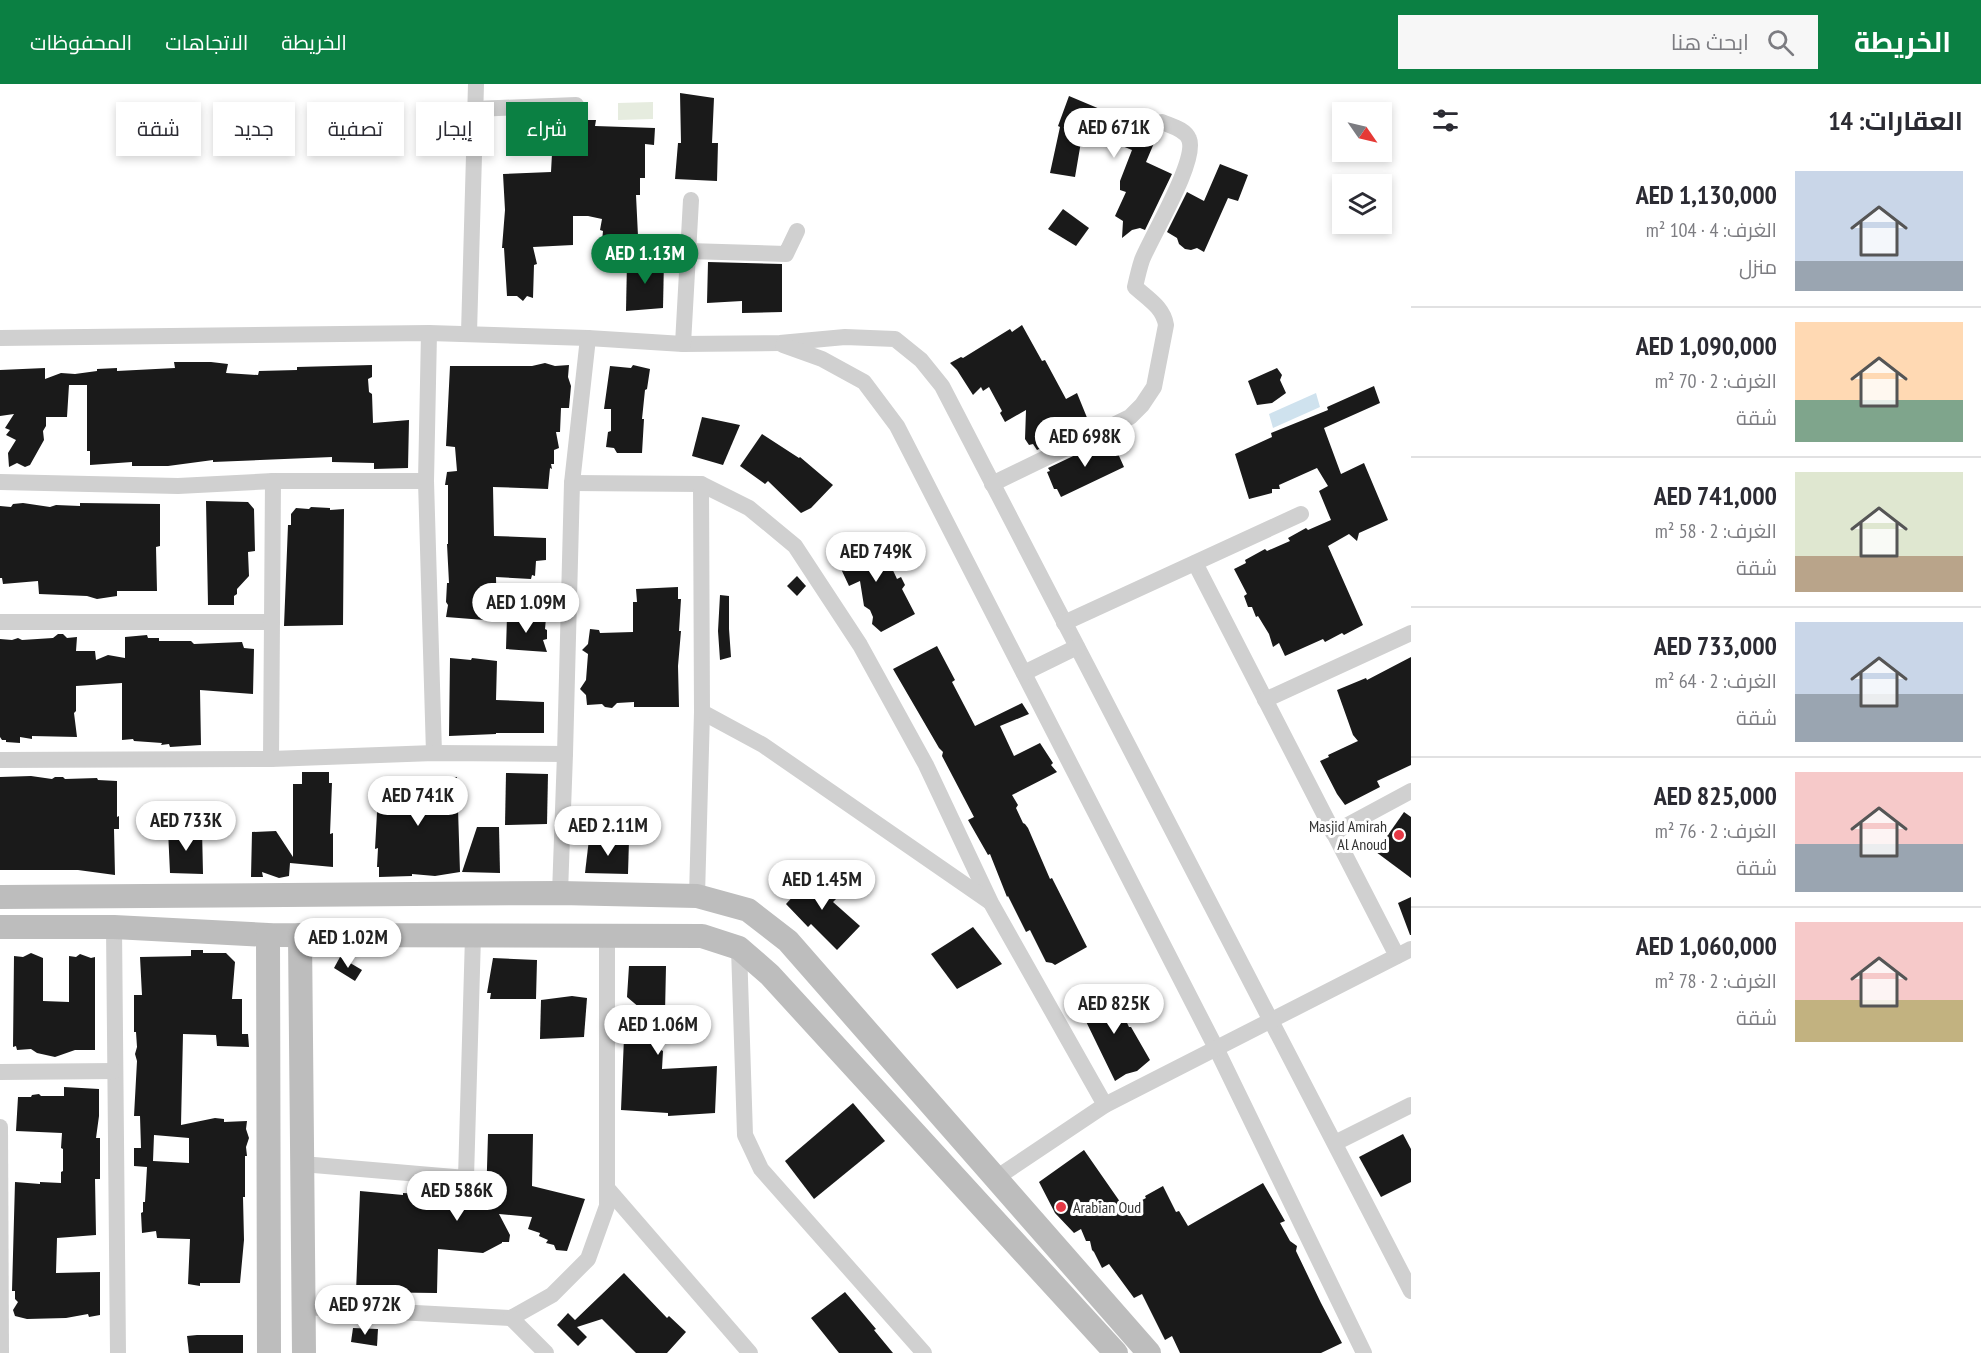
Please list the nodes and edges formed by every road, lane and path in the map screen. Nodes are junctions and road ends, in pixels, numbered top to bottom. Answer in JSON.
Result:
{"nodes":[{"id":1,"x":476,"y":84,"type":"edge"},
{"id":2,"x":475,"y":102,"type":"edge"},
{"id":3,"x":1162,"y":122,"type":"dead end"},
{"id":4,"x":474,"y":156,"type":"edge"},
{"id":5,"x":691,"y":200,"type":"dead end"},
{"id":6,"x":797,"y":231,"type":"dead end"},
{"id":7,"x":688,"y":251,"type":"junction"},
{"id":8,"x":429,"y":333,"type":"junction"},
{"id":9,"x":469,"y":333,"type":"junction"},
{"id":10,"x":0,"y":338,"type":"edge"},
{"id":11,"x":588,"y":338,"type":"junction"},
{"id":12,"x":780,"y":343,"type":"junction"},
{"id":13,"x":683,"y":344,"type":"junction"},
{"id":14,"x":426,"y":480,"type":"junction"},
{"id":15,"x":273,"y":481,"type":"junction"},
{"id":16,"x":0,"y":482,"type":"edge"},
{"id":17,"x":572,"y":483,"type":"junction"},
{"id":18,"x":701,"y":484,"type":"junction"},
{"id":19,"x":992,"y":484,"type":"junction"},
{"id":20,"x":1301,"y":514,"type":"dead end"},
{"id":21,"x":1195,"y":563,"type":"junction"},
{"id":22,"x":0,"y":622,"type":"edge"},
{"id":23,"x":272,"y":622,"type":"junction"},
{"id":24,"x":1065,"y":623,"type":"junction"},
{"id":25,"x":1411,"y":633,"type":"edge"},
{"id":26,"x":1077,"y":647,"type":"junction"},
{"id":27,"x":1024,"y":673,"type":"junction"},
{"id":28,"x":1265,"y":700,"type":"junction"},
{"id":29,"x":702,"y":712,"type":"junction"},
{"id":30,"x":434,"y":753,"type":"junction"},
{"id":31,"x":565,"y":754,"type":"junction"},
{"id":32,"x":271,"y":759,"type":"junction"},
{"id":33,"x":0,"y":760,"type":"edge"},
{"id":34,"x":1411,"y":791,"type":"edge"},
{"id":35,"x":1333,"y":833,"type":"junction"},
{"id":36,"x":560,"y":893,"type":"junction"},
{"id":37,"x":697,"y":896,"type":"junction"},
{"id":38,"x":0,"y":897,"type":"edge"},
{"id":39,"x":991,"y":903,"type":"junction"},
{"id":40,"x":0,"y":927,"type":"edge"},
{"id":41,"x":114,"y":927,"type":"junction"},
{"id":42,"x":268,"y":935,"type":"junction"},
{"id":43,"x":300,"y":935,"type":"junction"},
{"id":44,"x":473,"y":936,"type":"junction"},
{"id":45,"x":607,"y":936,"type":"junction"},
{"id":46,"x":739,"y":948,"type":"junction"},
{"id":47,"x":1404,"y":953,"type":"edge"},
{"id":48,"x":1271,"y":1020,"type":"junction"},
{"id":49,"x":1216,"y":1048,"type":"junction"},
{"id":50,"x":115,"y":1071,"type":"junction"},
{"id":51,"x":0,"y":1072,"type":"edge"},
{"id":52,"x":1105,"y":1104,"type":"junction"},
{"id":53,"x":1411,"y":1105,"type":"edge"},
{"id":54,"x":0,"y":1127,"type":"edge"},
{"id":55,"x":1335,"y":1143,"type":"junction"},
{"id":56,"x":302,"y":1164,"type":"junction"},
{"id":57,"x":996,"y":1178,"type":"junction"},
{"id":58,"x":607,"y":1188,"type":"junction"},
{"id":59,"x":1411,"y":1291,"type":"edge"},
{"id":60,"x":303,"y":1307,"type":"junction"},
{"id":61,"x":511,"y":1318,"type":"junction"},
{"id":62,"x":1,"y":1353,"type":"edge"},
{"id":63,"x":118,"y":1353,"type":"edge"},
{"id":64,"x":269,"y":1353,"type":"edge"},
{"id":65,"x":303,"y":1353,"type":"edge"},
{"id":66,"x":546,"y":1353,"type":"edge"},
{"id":67,"x":750,"y":1353,"type":"edge"},
{"id":68,"x":924,"y":1353,"type":"edge"},
{"id":69,"x":1116,"y":1353,"type":"edge"},
{"id":70,"x":1149,"y":1353,"type":"edge"},
{"id":71,"x":1364,"y":1353,"type":"edge"}],
"edges":[{"from":1,"to":2,"type":"street"},
{"from":3,"to":19,"type":"street"},
{"from":4,"to":9,"type":"street"},
{"from":5,"to":7,"type":"street"},
{"from":6,"to":7,"type":"street"},
{"from":7,"to":13,"type":"street"},
{"from":8,"to":9,"type":"street"},
{"from":8,"to":10,"type":"street"},
{"from":8,"to":14,"type":"street"},
{"from":9,"to":11,"type":"street"},
{"from":11,"to":13,"type":"street"},
{"from":11,"to":17,"type":"street"},
{"from":12,"to":13,"type":"street"},
{"from":12,"to":19,"type":"street"},
{"from":12,"to":27,"type":"street"},
{"from":14,"to":15,"type":"street"},
{"from":14,"to":30,"type":"street"},
{"from":15,"to":16,"type":"street"},
{"from":15,"to":23,"type":"street"},
{"from":17,"to":18,"type":"street"},
{"from":17,"to":31,"type":"street"},
{"from":18,"to":29,"type":"street"},
{"from":18,"to":39,"type":"street"},
{"from":19,"to":24,"type":"street"},
{"from":20,"to":21,"type":"street"},
{"from":21,"to":24,"type":"street"},
{"from":21,"to":28,"type":"street"},
{"from":22,"to":23,"type":"street"},
{"from":23,"to":32,"type":"street"},
{"from":24,"to":26,"type":"street"},
{"from":25,"to":28,"type":"street"},
{"from":26,"to":27,"type":"street"},
{"from":26,"to":48,"type":"street"},
{"from":27,"to":49,"type":"street"},
{"from":28,"to":35,"type":"street"},
{"from":29,"to":37,"type":"street"},
{"from":29,"to":39,"type":"street"},
{"from":30,"to":31,"type":"street"},
{"from":30,"to":32,"type":"street"},
{"from":31,"to":36,"type":"street"},
{"from":32,"to":33,"type":"street"},
{"from":34,"to":35,"type":"street"},
{"from":35,"to":47,"type":"street"},
{"from":36,"to":37,"type":"street"},
{"from":36,"to":38,"type":"street"},
{"from":37,"to":57,"type":"street"},
{"from":39,"to":52,"type":"street"},
{"from":40,"to":41,"type":"street"},
{"from":41,"to":42,"type":"street"},
{"from":41,"to":50,"type":"street"},
{"from":42,"to":43,"type":"street"},
{"from":42,"to":64,"type":"street"},
{"from":43,"to":44,"type":"street"},
{"from":43,"to":56,"type":"street"},
{"from":44,"to":45,"type":"street"},
{"from":44,"to":56,"type":"street"},
{"from":45,"to":46,"type":"street"},
{"from":45,"to":58,"type":"street"},
{"from":46,"to":68,"type":"street"},
{"from":46,"to":69,"type":"street"},
{"from":47,"to":48,"type":"street"},
{"from":48,"to":49,"type":"street"},
{"from":48,"to":55,"type":"street"},
{"from":49,"to":52,"type":"street"},
{"from":49,"to":71,"type":"street"},
{"from":50,"to":51,"type":"street"},
{"from":50,"to":63,"type":"street"},
{"from":52,"to":57,"type":"street"},
{"from":53,"to":55,"type":"street"},
{"from":54,"to":62,"type":"street"},
{"from":55,"to":59,"type":"street"},
{"from":56,"to":60,"type":"street"},
{"from":57,"to":70,"type":"street"},
{"from":58,"to":61,"type":"street"},
{"from":58,"to":67,"type":"street"},
{"from":60,"to":61,"type":"street"},
{"from":60,"to":65,"type":"street"},
{"from":61,"to":66,"type":"street"}]}
